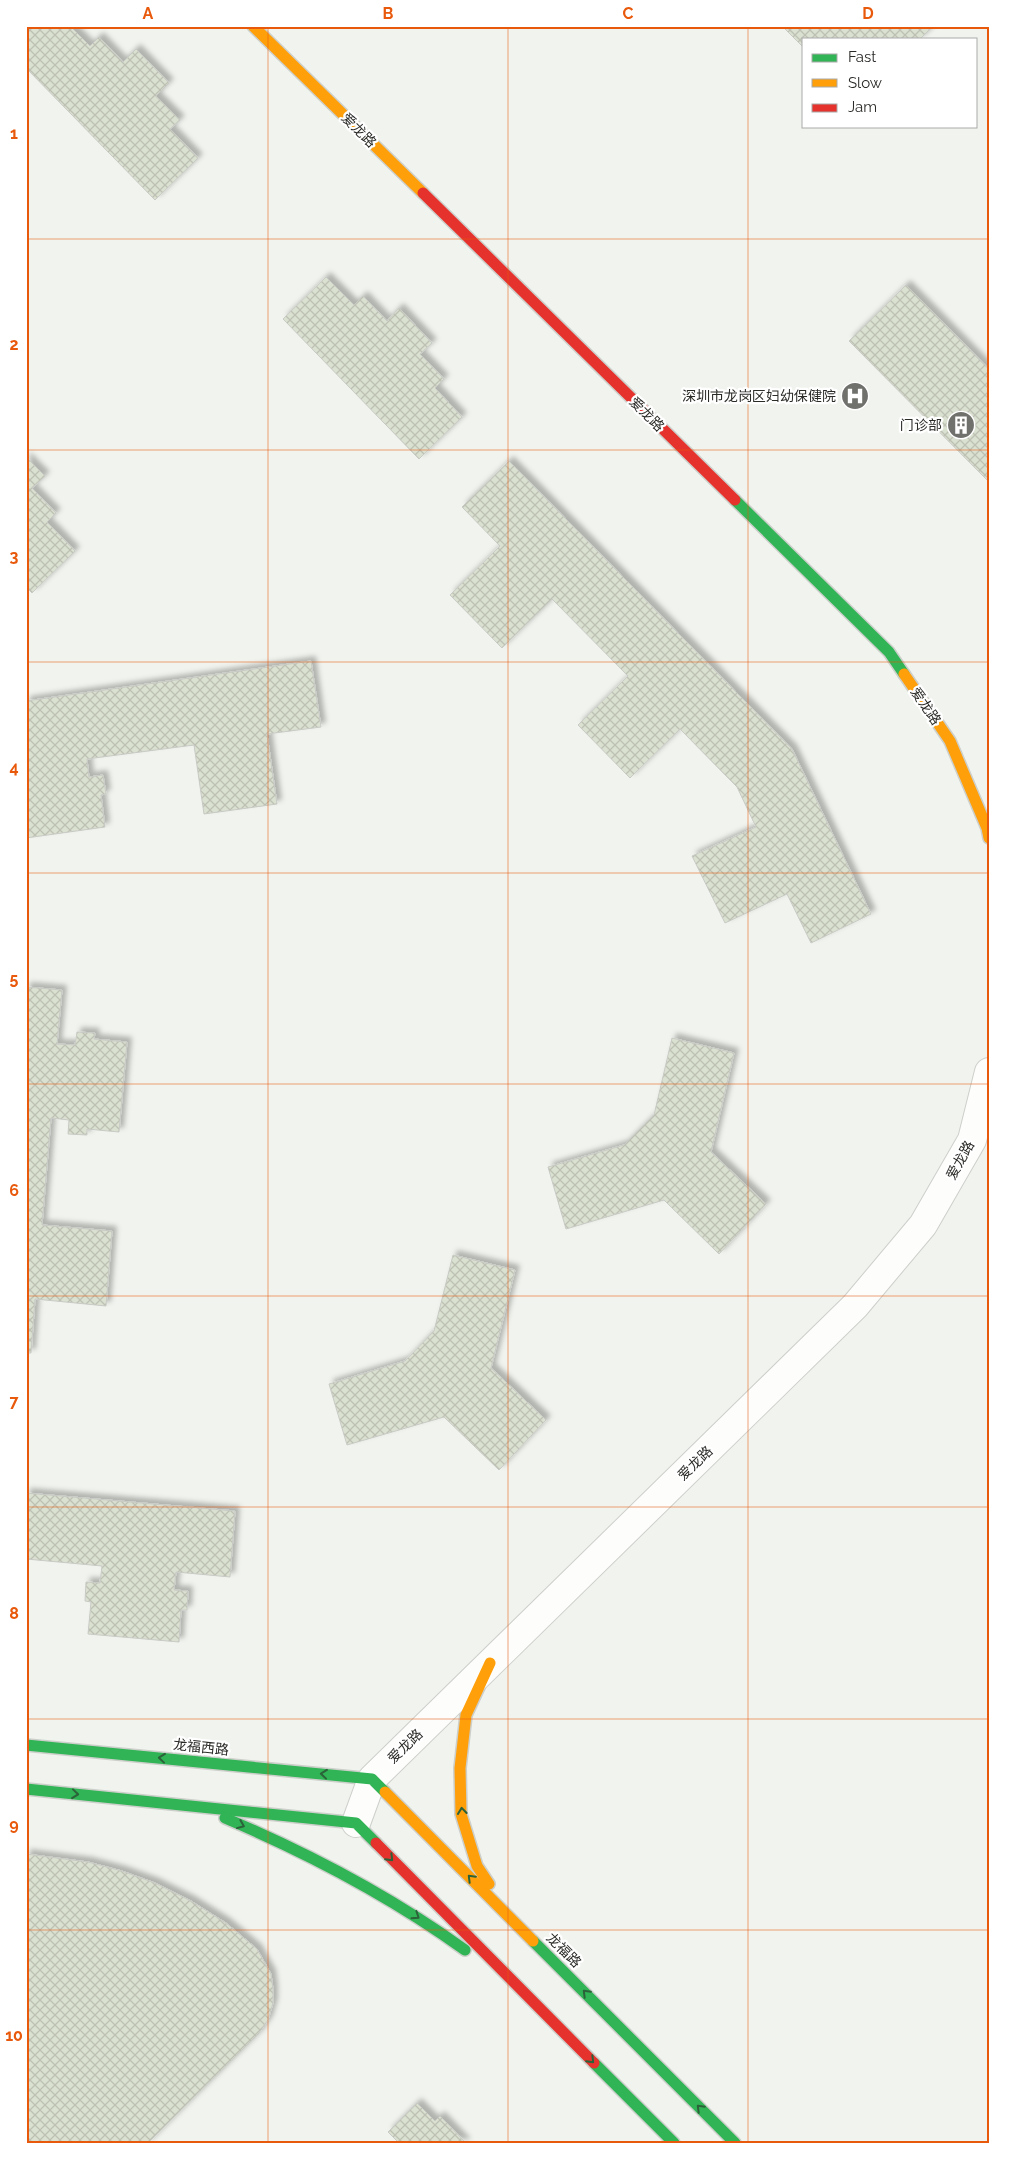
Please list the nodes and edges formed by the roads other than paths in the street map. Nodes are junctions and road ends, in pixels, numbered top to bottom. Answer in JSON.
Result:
{"nodes":[{"id":1,"x":254,"y":26,"type":"edge"},
{"id":2,"x":989,"y":838,"type":"edge"},
{"id":3,"x":989,"y":1072,"type":"edge"},
{"id":4,"x":490,"y":1663,"type":"junction"},
{"id":5,"x":26,"y":1745,"type":"edge"},
{"id":6,"x":372,"y":1779,"type":"junction"},
{"id":7,"x":26,"y":1789,"type":"edge"},
{"id":8,"x":196,"y":1806,"type":"junction"},
{"id":9,"x":356,"y":1823,"type":"junction"},
{"id":10,"x":510,"y":1917,"type":"junction"},
{"id":11,"x":538,"y":2006,"type":"junction"},
{"id":12,"x":674,"y":2143,"type":"edge"},
{"id":13,"x":735,"y":2143,"type":"edge"}],
"edges":[{"from":1,"to":2,"type":"street","name":"爱龙路"},
{"from":3,"to":4,"type":"street","name":"爱龙路"},
{"from":4,"to":6,"type":"street","name":"爱龙路"},
{"from":10,"to":4,"type":"street","one_way":true},
{"from":6,"to":5,"type":"street","name":"龙福西路","one_way":true},
{"from":6,"to":9,"type":"street","name":"爱龙路"},
{"from":10,"to":6,"type":"street","name":"龙福路","one_way":true},
{"from":7,"to":8,"type":"street","one_way":true},
{"from":8,"to":9,"type":"street"},
{"from":8,"to":11,"type":"street","one_way":true},
{"from":9,"to":11,"type":"street","one_way":true},
{"from":13,"to":10,"type":"street","name":"龙福路","one_way":true},
{"from":11,"to":12,"type":"street","one_way":true}]}
